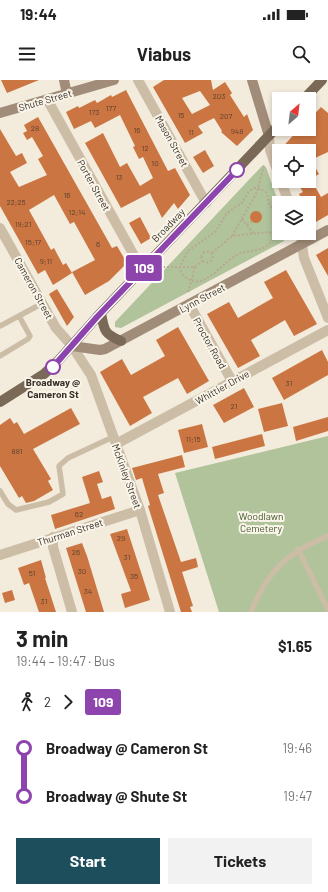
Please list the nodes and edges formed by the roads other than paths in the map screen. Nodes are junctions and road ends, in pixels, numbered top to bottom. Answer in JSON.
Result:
{"nodes":[{"id":1,"x":64,"y":80,"type":"edge"},
{"id":2,"x":114,"y":80,"type":"edge"},
{"id":3,"x":138,"y":80,"type":"edge"},
{"id":4,"x":252,"y":80,"type":"edge"},
{"id":5,"x":322,"y":80,"type":"edge"},
{"id":6,"x":311,"y":92,"type":"edge"},
{"id":7,"x":67,"y":94,"type":"junction"},
{"id":8,"x":47,"y":100,"type":"junction"},
{"id":9,"x":0,"y":113,"type":"edge"},
{"id":10,"x":272,"y":133,"type":"edge"},
{"id":11,"x":269,"y":136,"type":"junction"},
{"id":12,"x":272,"y":155,"type":"edge"},
{"id":13,"x":206,"y":203,"type":"junction"},
{"id":14,"x":0,"y":228,"type":"edge"},
{"id":15,"x":328,"y":230,"type":"edge"},
{"id":16,"x":301,"y":240,"type":"edge"},
{"id":17,"x":302,"y":244,"type":"junction"},
{"id":18,"x":142,"y":270,"type":"junction"},
{"id":19,"x":43,"y":303,"type":"junction"},
{"id":20,"x":189,"y":304,"type":"junction"},
{"id":21,"x":101,"y":313,"type":"junction"},
{"id":22,"x":20,"y":316,"type":"junction"},
{"id":23,"x":328,"y":318,"type":"edge"},
{"id":24,"x":0,"y":326,"type":"edge"},
{"id":25,"x":328,"y":330,"type":"edge"},
{"id":26,"x":121,"y":341,"type":"junction"},
{"id":27,"x":72,"y":346,"type":"junction"},
{"id":28,"x":0,"y":356,"type":"edge"},
{"id":29,"x":232,"y":381,"type":"junction"},
{"id":30,"x":0,"y":402,"type":"edge"},
{"id":31,"x":114,"y":440,"type":"junction"},
{"id":32,"x":0,"y":490,"type":"edge"},
{"id":33,"x":140,"y":510,"type":"junction"},
{"id":34,"x":328,"y":536,"type":"edge"},
{"id":35,"x":52,"y":537,"type":"junction"},
{"id":36,"x":298,"y":550,"type":"junction"},
{"id":37,"x":0,"y":555,"type":"edge"},
{"id":38,"x":328,"y":610,"type":"edge"},
{"id":39,"x":72,"y":612,"type":"edge"},
{"id":40,"x":170,"y":612,"type":"edge"},
{"id":41,"x":251,"y":612,"type":"edge"}],
"edges":[{"from":1,"to":7,"type":"main road"},
{"from":2,"to":7,"type":"main road","name":"Shute Street"},
{"from":3,"to":13,"type":"street","name":"Mason Street"},
{"from":4,"to":11,"type":"main road"},
{"from":5,"to":6,"type":"main road"},
{"from":7,"to":8,"type":"main road","name":"Shute Street"},
{"from":8,"to":9,"type":"main road","name":"Shute Street"},
{"from":8,"to":18,"type":"street","name":"Porter Street"},
{"from":10,"to":11,"type":"main road","name":"Broadway"},
{"from":11,"to":12,"type":"street"},
{"from":11,"to":13,"type":"main road","name":"Broadway"},
{"from":13,"to":18,"type":"main road","name":"Broadway"},
{"from":14,"to":19,"type":"street","name":"Cameron Street"},
{"from":15,"to":17,"type":"main road","name":"Lynn Street"},
{"from":16,"to":17,"type":"street"},
{"from":17,"to":20,"type":"main road","name":"Lynn Street"},
{"from":17,"to":23,"type":"street"},
{"from":18,"to":21,"type":"main road","name":"Broadway"},
{"from":19,"to":22,"type":"lane"},
{"from":19,"to":27,"type":"street","name":"Cameron Street"},
{"from":20,"to":26,"type":"main road","name":"Lynn Street"},
{"from":20,"to":29,"type":"street","name":"Proctor Road"},
{"from":21,"to":26,"type":"main road"},
{"from":21,"to":27,"type":"main road","name":"Broadway"},
{"from":22,"to":24,"type":"lane"},
{"from":22,"to":28,"type":"lane"},
{"from":25,"to":29,"type":"street","name":"Whittier Drive"},
{"from":26,"to":27,"type":"main road","name":"Lynn Street"},
{"from":27,"to":30,"type":"main road","name":"Broadway"},
{"from":27,"to":31,"type":"street","name":"McKinley Street"},
{"from":29,"to":31,"type":"street","name":"Whittier Drive"},
{"from":31,"to":32,"type":"lane"},
{"from":31,"to":33,"type":"street","name":"McKinley Street"},
{"from":33,"to":35,"type":"street","name":"Thurman Street"},
{"from":33,"to":40,"type":"street","name":"McKinley Street"},
{"from":34,"to":36,"type":"lane"},
{"from":35,"to":37,"type":"street","name":"Thurman Street"},
{"from":35,"to":39,"type":"street"},
{"from":36,"to":38,"type":"lane"},
{"from":36,"to":41,"type":"lane"}]}
